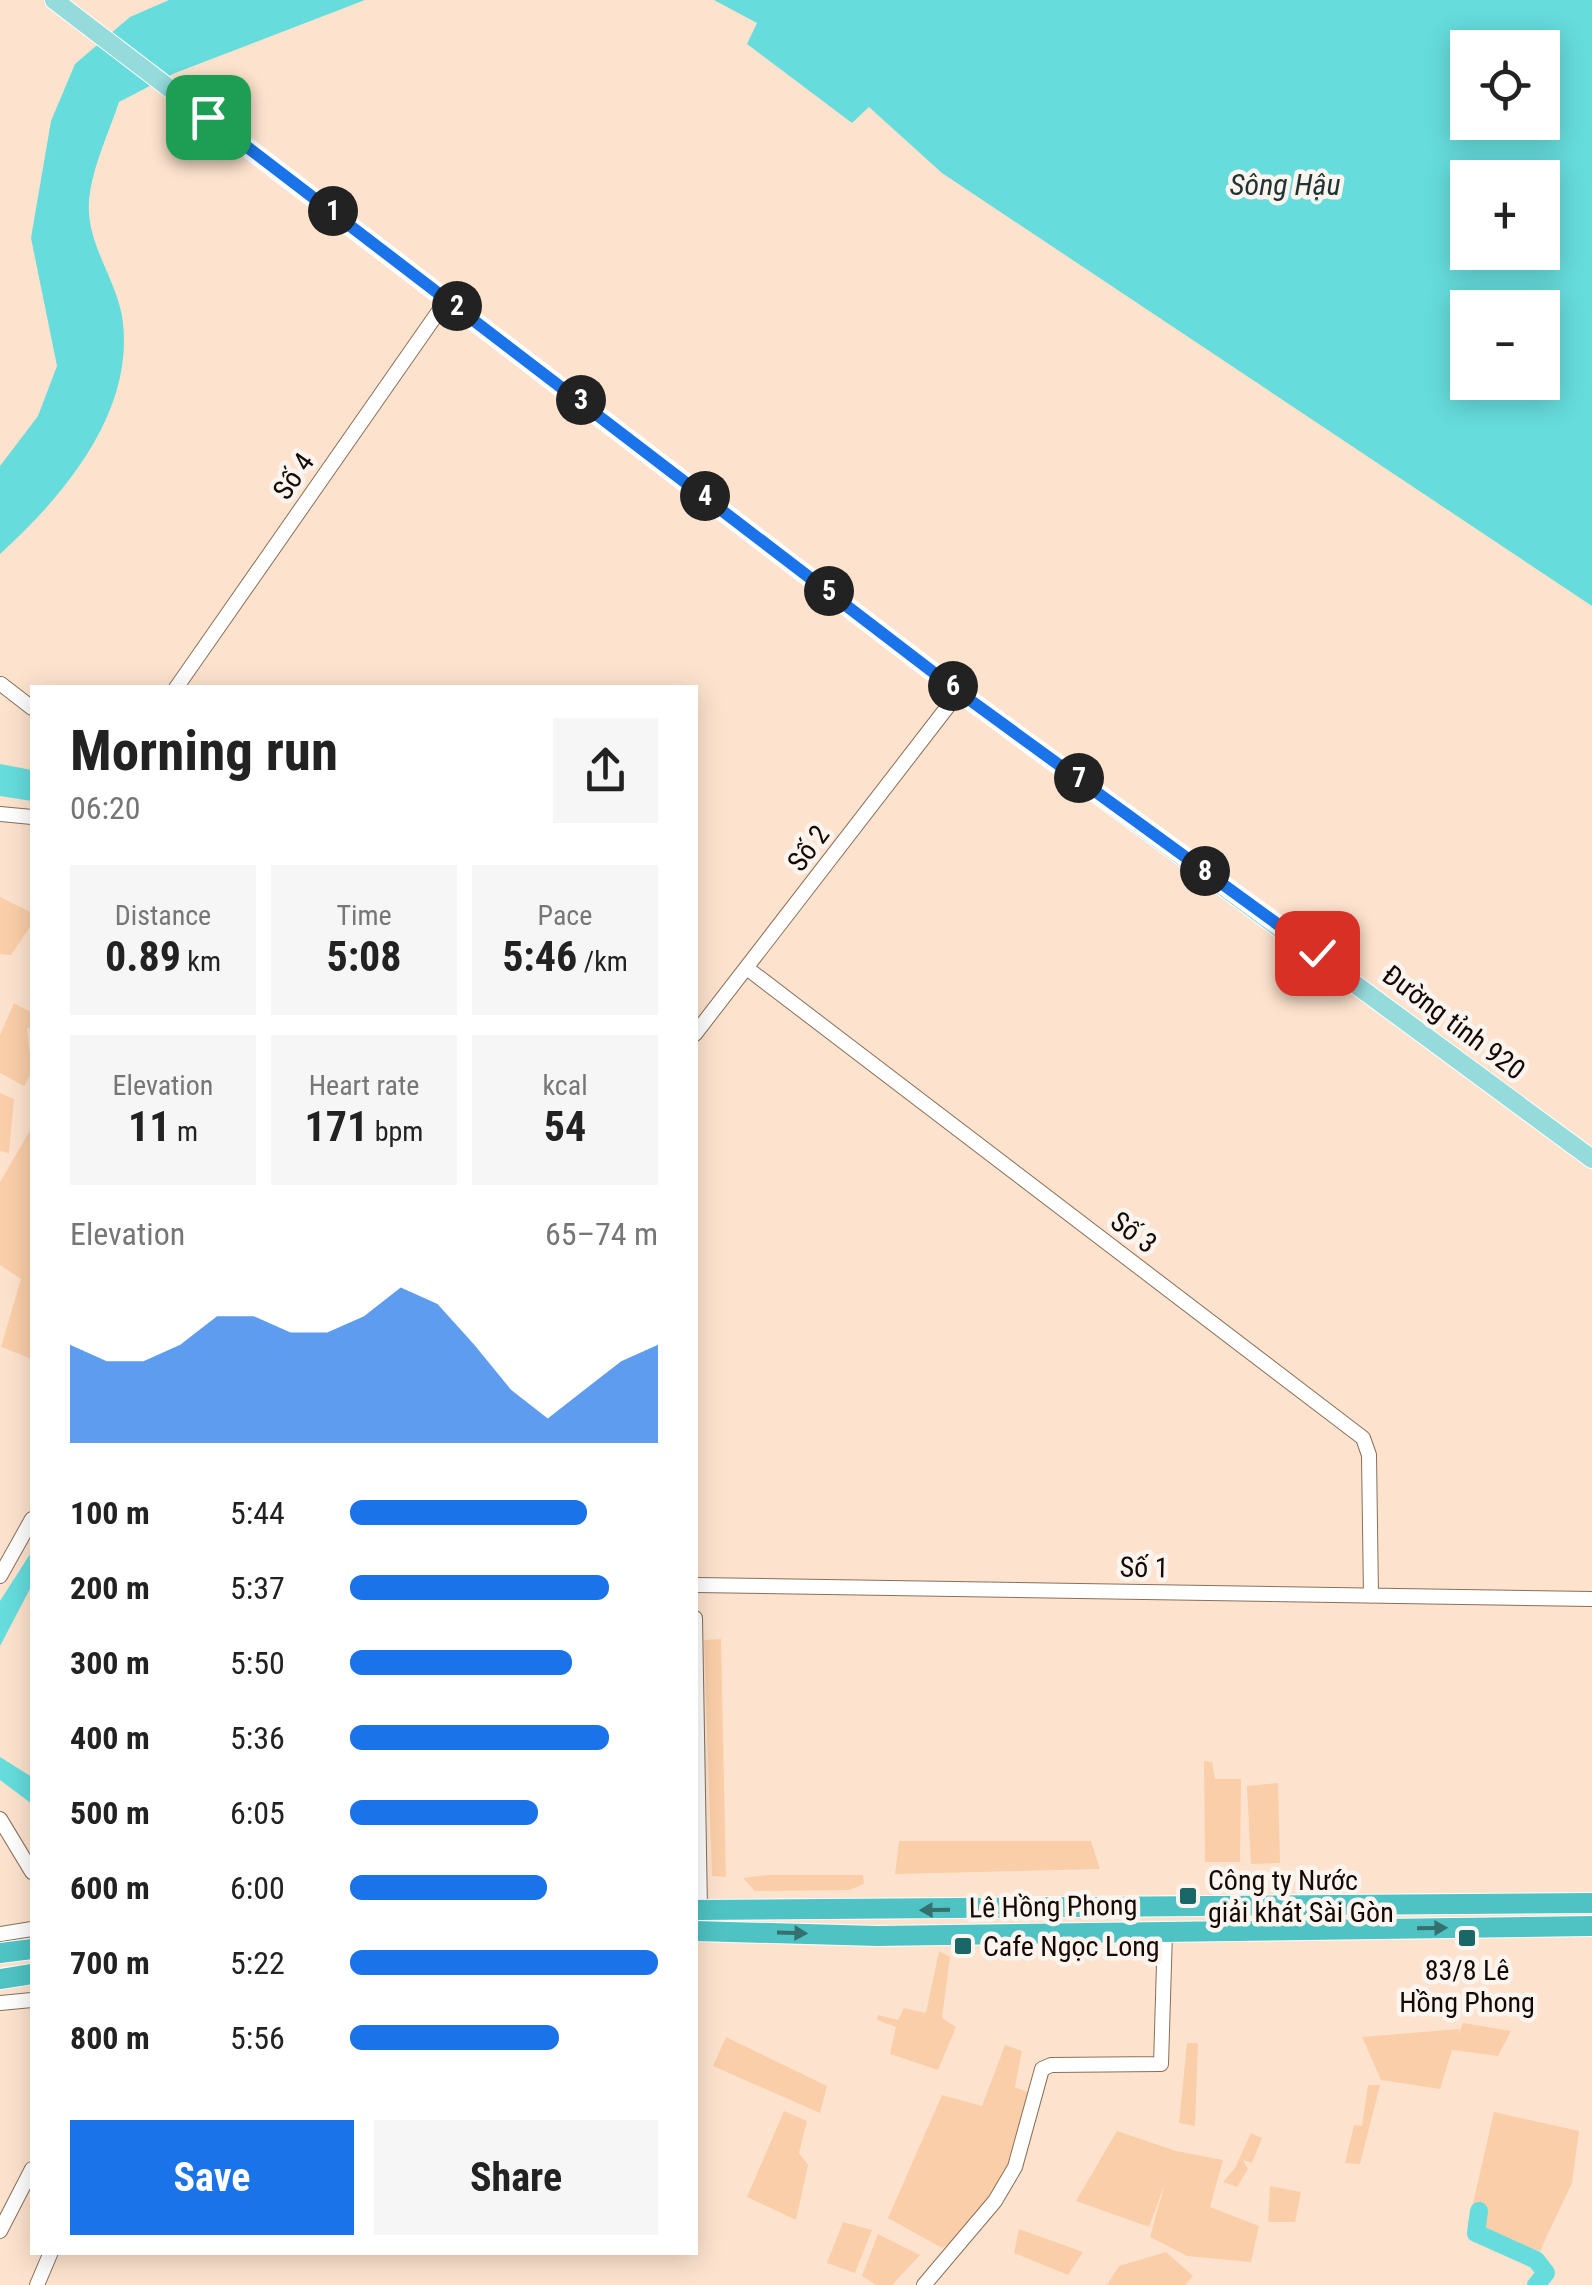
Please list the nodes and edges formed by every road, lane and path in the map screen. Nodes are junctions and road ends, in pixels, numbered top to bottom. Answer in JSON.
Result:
{"nodes":[{"id":1,"x":54,"y":0,"type":"edge"},
{"id":2,"x":448,"y":298,"type":"junction"},
{"id":3,"x":1,"y":684,"type":"edge"},
{"id":4,"x":182,"y":685,"type":"edge"},
{"id":5,"x":959,"y":692,"type":"junction"},
{"id":6,"x":30,"y":706,"type":"edge"},
{"id":7,"x":0,"y":814,"type":"edge"},
{"id":8,"x":30,"y":817,"type":"edge"},
{"id":9,"x":748,"y":969,"type":"junction"},
{"id":10,"x":698,"y":1030,"type":"edge"},
{"id":11,"x":1592,"y":1160,"type":"edge"},
{"id":12,"x":30,"y":1523,"type":"edge"},
{"id":13,"x":0,"y":1576,"type":"edge"},
{"id":14,"x":698,"y":1585,"type":"edge"},
{"id":15,"x":1371,"y":1596,"type":"junction"},
{"id":16,"x":1592,"y":1598,"type":"edge"},
{"id":17,"x":0,"y":1819,"type":"edge"},
{"id":18,"x":30,"y":1869,"type":"edge"},
{"id":19,"x":1592,"y":1903,"type":"edge"},
{"id":20,"x":698,"y":1920,"type":"edge"},
{"id":21,"x":698,"y":1920,"type":"edge"},
{"id":22,"x":1592,"y":1926,"type":"edge"},
{"id":23,"x":30,"y":1930,"type":"edge"},
{"id":24,"x":1165,"y":1932,"type":"junction"},
{"id":25,"x":0,"y":1934,"type":"edge"},
{"id":26,"x":30,"y":1949,"type":"edge"},
{"id":27,"x":0,"y":1953,"type":"edge"},
{"id":28,"x":30,"y":1974,"type":"edge"},
{"id":29,"x":0,"y":1979,"type":"edge"},
{"id":30,"x":30,"y":2000,"type":"edge"},
{"id":31,"x":0,"y":2003,"type":"edge"},
{"id":32,"x":30,"y":2173,"type":"edge"},
{"id":33,"x":0,"y":2231,"type":"edge"},
{"id":34,"x":50,"y":2255,"type":"edge"},
{"id":35,"x":37,"y":2285,"type":"edge"},
{"id":36,"x":924,"y":2285,"type":"edge"}],
"edges":[{"from":1,"to":2,"type":"main road","name":"Đường tỉnh 920"},
{"from":2,"to":4,"type":"street","name":"Số 4"},
{"from":2,"to":5,"type":"main road","name":"Đường tỉnh 920"},
{"from":3,"to":6,"type":"street"},
{"from":5,"to":9,"type":"street","name":"Số 2"},
{"from":5,"to":11,"type":"main road","name":"Đường tỉnh 920"},
{"from":7,"to":8,"type":"street"},
{"from":9,"to":10,"type":"street","name":"Số 2"},
{"from":9,"to":15,"type":"street","name":"Số 3"},
{"from":12,"to":13,"type":"street"},
{"from":14,"to":15,"type":"street","name":"Số 1"},
{"from":15,"to":16,"type":"street","name":"Số 1"},
{"from":17,"to":18,"type":"street"},
{"from":19,"to":20,"type":"highway","name":"Lê Hồng Phong","one_way":true},
{"from":21,"to":24,"type":"highway","name":"Lê Hồng Phong","one_way":true},
{"from":24,"to":22,"type":"highway","name":"Lê Hồng Phong","one_way":true},
{"from":23,"to":25,"type":"street"},
{"from":24,"to":36,"type":"street"},
{"from":26,"to":27,"type":"highway"},
{"from":28,"to":29,"type":"highway"},
{"from":30,"to":31,"type":"street"},
{"from":32,"to":33,"type":"street"},
{"from":34,"to":35,"type":"street"}]}
